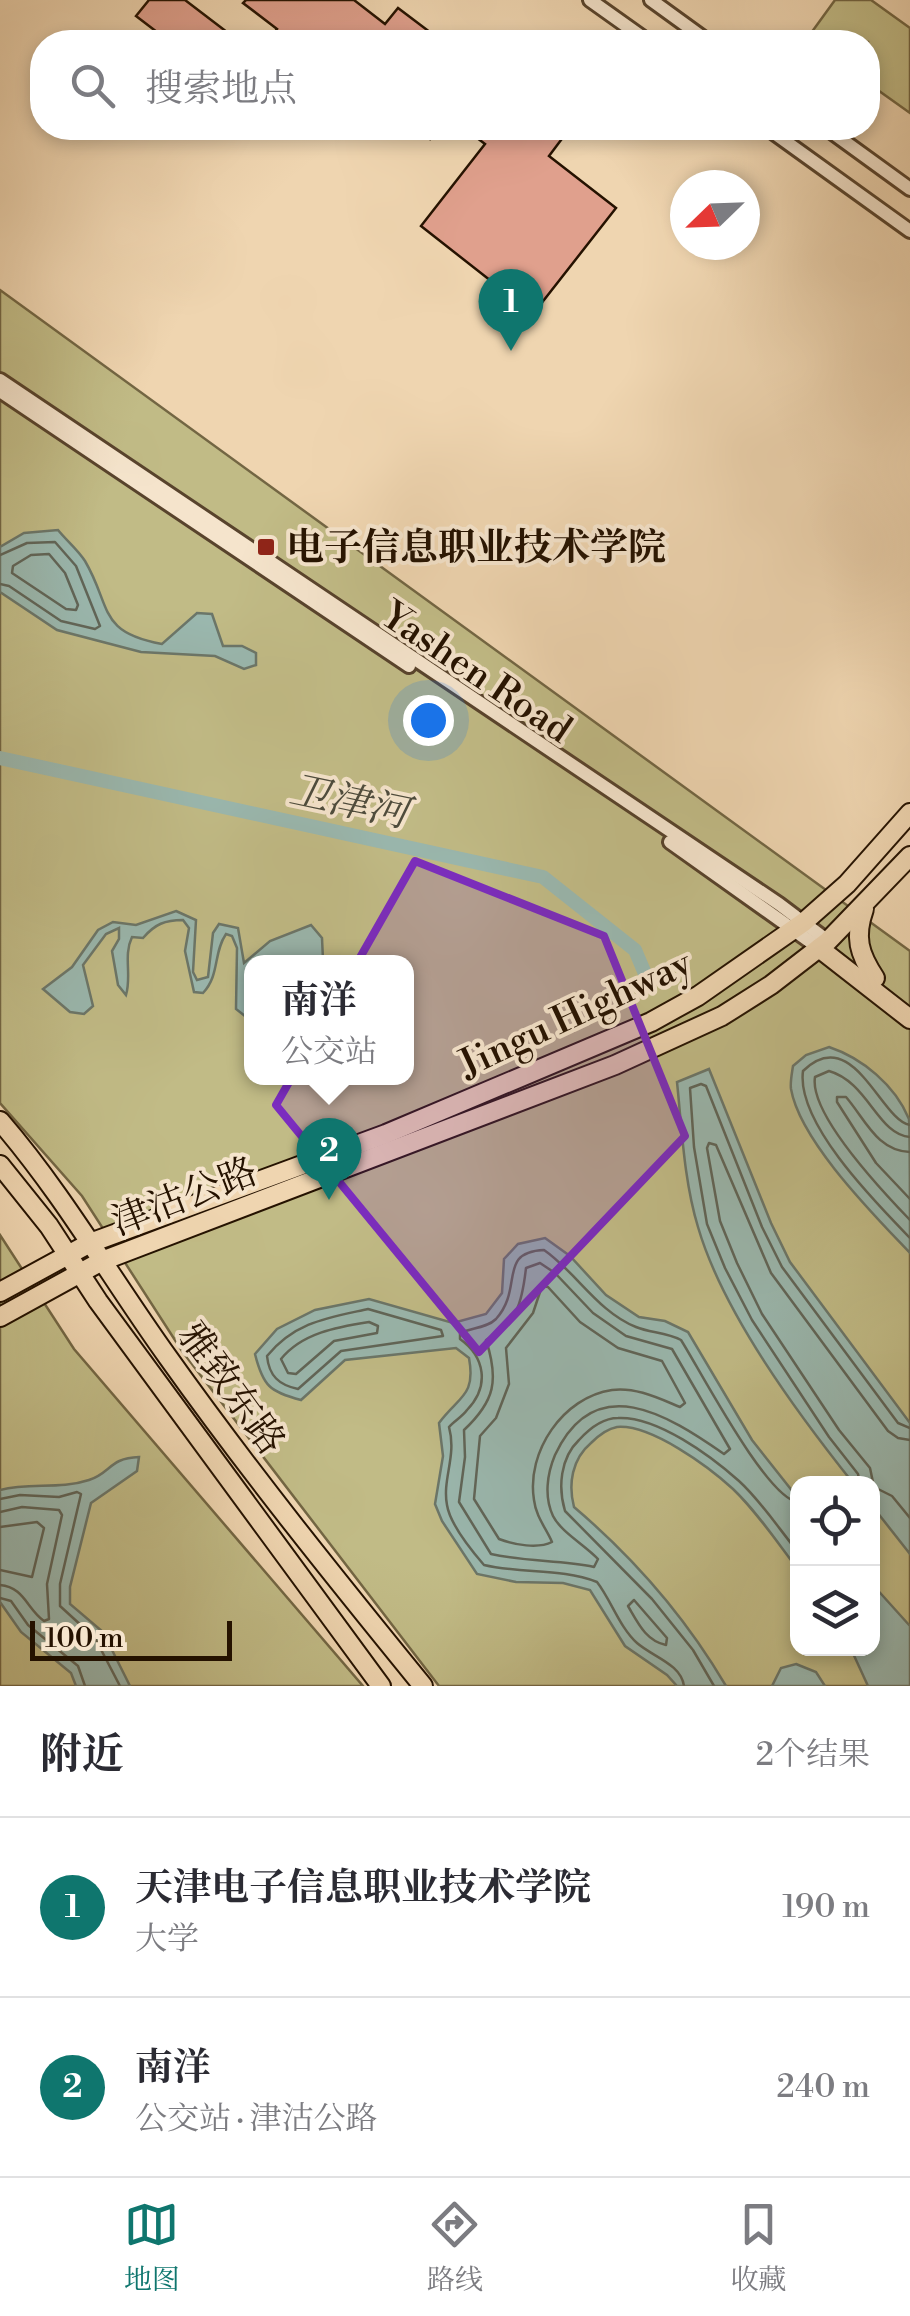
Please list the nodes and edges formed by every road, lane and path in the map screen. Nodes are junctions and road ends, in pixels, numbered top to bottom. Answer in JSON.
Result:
{"nodes":[{"id":1,"x":590,"y":0,"type":"edge"},
{"id":2,"x":651,"y":0,"type":"edge"},
{"id":3,"x":632,"y":30,"type":"edge"},
{"id":4,"x":692,"y":30,"type":"edge"},
{"id":5,"x":784,"y":140,"type":"edge"},
{"id":6,"x":843,"y":140,"type":"edge"},
{"id":7,"x":910,"y":189,"type":"edge"},
{"id":8,"x":910,"y":231,"type":"edge"},
{"id":9,"x":0,"y":380,"type":"edge"},
{"id":10,"x":0,"y":391,"type":"edge"},
{"id":11,"x":910,"y":813,"type":"edge"},
{"id":12,"x":910,"y":856,"type":"edge"},
{"id":13,"x":846,"y":884,"type":"junction"},
{"id":14,"x":866,"y":903,"type":"junction"},
{"id":15,"x":799,"y":926,"type":"junction"},
{"id":16,"x":831,"y":944,"type":"junction"},
{"id":17,"x":867,"y":978,"type":"junction"},
{"id":18,"x":910,"y":1006,"type":"edge"},
{"id":19,"x":910,"y":1019,"type":"edge"},
{"id":20,"x":0,"y":1121,"type":"edge"},
{"id":21,"x":0,"y":1165,"type":"edge"},
{"id":22,"x":90,"y":1243,"type":"junction"},
{"id":23,"x":68,"y":1254,"type":"junction"},
{"id":24,"x":102,"y":1261,"type":"junction"},
{"id":25,"x":78,"y":1272,"type":"junction"},
{"id":26,"x":0,"y":1292,"type":"edge"},
{"id":27,"x":0,"y":1317,"type":"edge"},
{"id":28,"x":381,"y":1686,"type":"edge"},
{"id":29,"x":423,"y":1686,"type":"edge"}],
"edges":[{"from":1,"to":3,"type":"street"},
{"from":2,"to":4,"type":"street"},
{"from":5,"to":8,"type":"street"},
{"from":6,"to":7,"type":"street"},
{"from":9,"to":15,"type":"street","name":"Yashen Road"},
{"from":10,"to":15,"type":"street","name":"Yashen Road"},
{"from":11,"to":13,"type":"main road","name":"Jingu Highway"},
{"from":12,"to":14,"type":"main road","name":"津沽公路"},
{"from":13,"to":15,"type":"main road","name":"Jingu Highway"},
{"from":13,"to":16,"type":"main road"},
{"from":14,"to":16,"type":"main road","name":"津沽公路"},
{"from":14,"to":17,"type":"main road"},
{"from":15,"to":16,"type":"street","name":"Yashen Road"},
{"from":15,"to":22,"type":"main road","name":"Jingu Highway"},
{"from":16,"to":17,"type":"main road","name":"Yashen Road"},
{"from":16,"to":24,"type":"main road","name":"津沽公路"},
{"from":17,"to":18,"type":"main road","name":"Yashen Road"},
{"from":17,"to":19,"type":"main road","name":"Yashen Road"},
{"from":20,"to":22,"type":"main road","name":"雅致东路"},
{"from":21,"to":23,"type":"main road","name":"雅致东路"},
{"from":22,"to":23,"type":"main road","name":"Jingu Highway"},
{"from":22,"to":24,"type":"main road","name":"雅致东路"},
{"from":23,"to":25,"type":"main road","name":"雅致东路"},
{"from":23,"to":26,"type":"main road","name":"Jingu Highway"},
{"from":24,"to":25,"type":"main road","name":"津沽公路"},
{"from":24,"to":29,"type":"main road","name":"雅致东路"},
{"from":25,"to":27,"type":"main road","name":"津沽公路"},
{"from":25,"to":28,"type":"main road","name":"雅致东路"}]}
